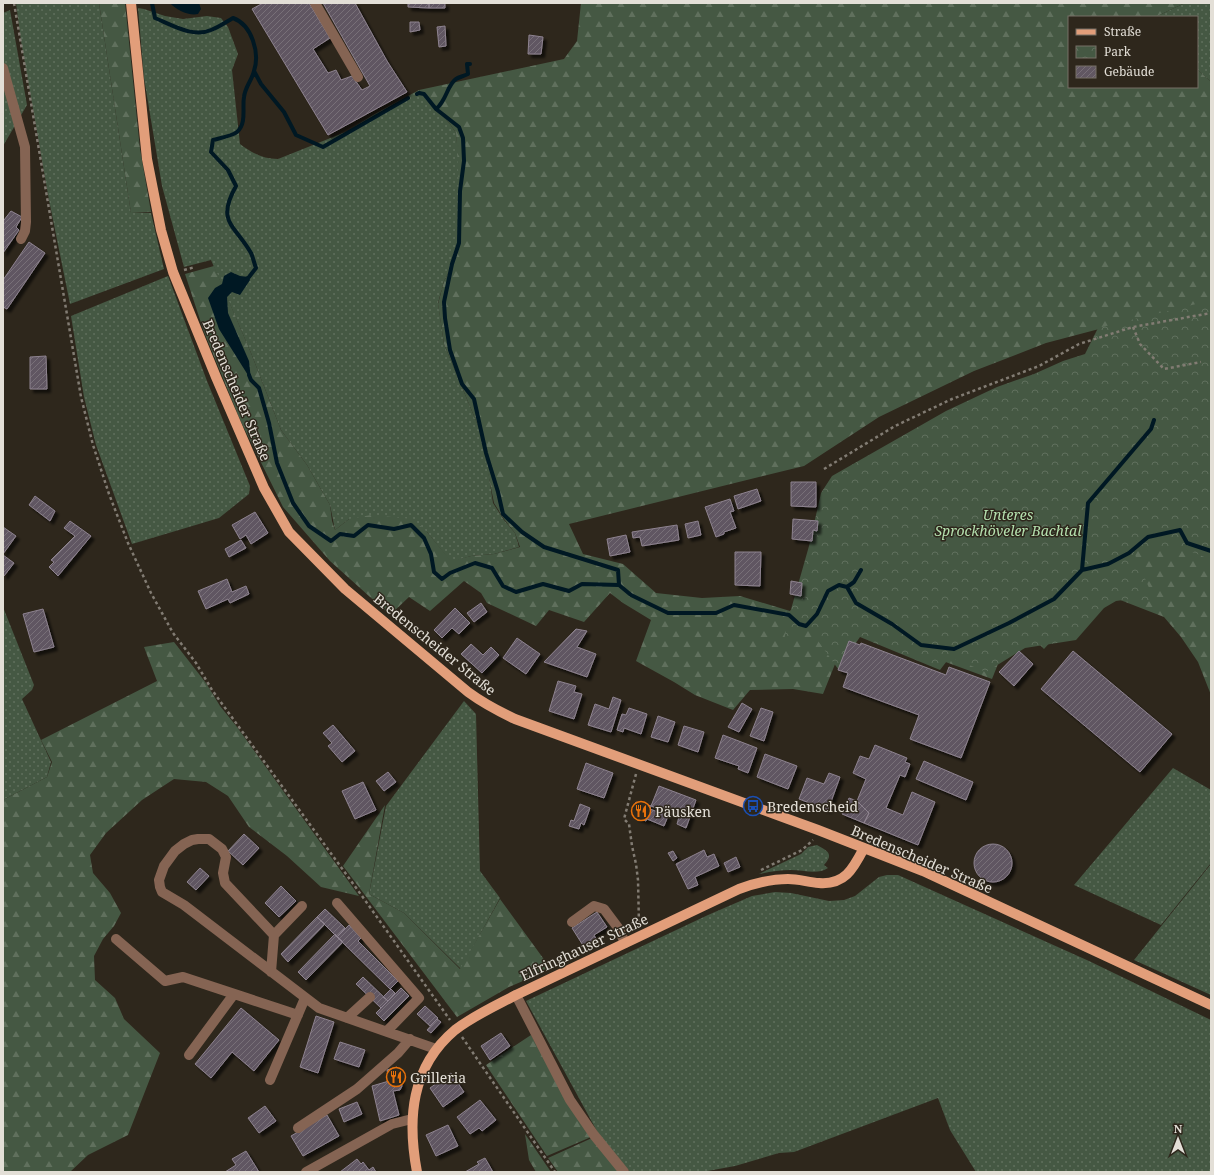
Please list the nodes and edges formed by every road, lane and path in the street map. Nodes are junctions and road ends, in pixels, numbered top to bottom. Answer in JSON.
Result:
{"nodes":[{"id":1,"x":14,"y":3,"type":"edge"},
{"id":2,"x":131,"y":3,"type":"edge"},
{"id":3,"x":315,"y":3,"type":"edge"},
{"id":4,"x":3,"y":68,"type":"edge"},
{"id":5,"x":358,"y":77,"type":"dead end"},
{"id":6,"x":21,"y":239,"type":"dead end"},
{"id":7,"x":1211,"y":313,"type":"edge"},
{"id":8,"x":1133,"y":327,"type":"junction"},
{"id":9,"x":1201,"y":362,"type":"dead end"},
{"id":10,"x":824,"y":469,"type":"dead end"},
{"id":11,"x":638,"y":764,"type":"junction"},
{"id":12,"x":818,"y":830,"type":"junction"},
{"id":13,"x":864,"y":848,"type":"junction"},
{"id":14,"x":759,"y":871,"type":"dead end"},
{"id":15,"x":362,"y":896,"type":"dead end"},
{"id":16,"x":337,"y":903,"type":"dead end"},
{"id":17,"x":302,"y":906,"type":"dead end"},
{"id":18,"x":572,"y":922,"type":"dead end"},
{"id":19,"x":274,"y":935,"type":"junction"},
{"id":20,"x":639,"y":937,"type":"junction"},
{"id":21,"x":116,"y":939,"type":"dead end"},
{"id":22,"x":625,"y":943,"type":"junction"},
{"id":23,"x":271,"y":972,"type":"junction"},
{"id":24,"x":234,"y":994,"type":"junction"},
{"id":25,"x":516,"y":995,"type":"junction"},
{"id":26,"x":370,"y":997,"type":"dead end"},
{"id":27,"x":305,"y":998,"type":"junction"},
{"id":28,"x":1211,"y":1005,"type":"edge"},
{"id":29,"x":298,"y":1015,"type":"junction"},
{"id":30,"x":347,"y":1018,"type":"junction"},
{"id":31,"x":387,"y":1031,"type":"junction"},
{"id":32,"x":410,"y":1039,"type":"junction"},
{"id":33,"x":436,"y":1049,"type":"junction"},
{"id":34,"x":189,"y":1055,"type":"dead end"},
{"id":35,"x":270,"y":1080,"type":"dead end"},
{"id":36,"x":412,"y":1119,"type":"junction"},
{"id":37,"x":298,"y":1128,"type":"dead end"},
{"id":38,"x":306,"y":1172,"type":"edge"},
{"id":39,"x":417,"y":1172,"type":"edge"},
{"id":40,"x":624,"y":1172,"type":"edge"}],
"edges":[{"from":1,"to":15,"type":"path"},
{"from":2,"to":11,"type":"main road","name":"Bredenscheider Straße"},
{"from":3,"to":5,"type":"street"},
{"from":4,"to":6,"type":"street"},
{"from":7,"to":8,"type":"path"},
{"from":8,"to":9,"type":"path"},
{"from":8,"to":10,"type":"path"},
{"from":11,"to":12,"type":"main road","name":"Bredenscheider Straße"},
{"from":11,"to":20,"type":"path"},
{"from":12,"to":13,"type":"main road","name":"Bredenscheider Straße"},
{"from":12,"to":14,"type":"path"},
{"from":13,"to":20,"type":"main road","name":"Elfringhauser Straße"},
{"from":13,"to":28,"type":"main road","name":"Bredenscheider Straße"},
{"from":16,"to":31,"type":"street"},
{"from":17,"to":19,"type":"street"},
{"from":18,"to":22,"type":"street"},
{"from":19,"to":23,"type":"street"},
{"from":19,"to":23,"type":"street"},
{"from":20,"to":22,"type":"main road","name":"Elfringhauser Straße"},
{"from":21,"to":24,"type":"street"},
{"from":22,"to":25,"type":"main road","name":"Elfringhauser Straße"},
{"from":23,"to":27,"type":"street"},
{"from":24,"to":29,"type":"street"},
{"from":24,"to":34,"type":"street"},
{"from":25,"to":33,"type":"main road","name":"Elfringhauser Straße"},
{"from":25,"to":40,"type":"street"},
{"from":26,"to":30,"type":"street"},
{"from":27,"to":29,"type":"street"},
{"from":27,"to":30,"type":"street"},
{"from":29,"to":35,"type":"street"},
{"from":30,"to":31,"type":"street"},
{"from":31,"to":32,"type":"street"},
{"from":32,"to":33,"type":"street"},
{"from":32,"to":37,"type":"street"},
{"from":33,"to":36,"type":"main road","name":"Elfringhauser Straße"},
{"from":36,"to":38,"type":"street"},
{"from":36,"to":39,"type":"main road","name":"Elfringhauser Straße"}]}
